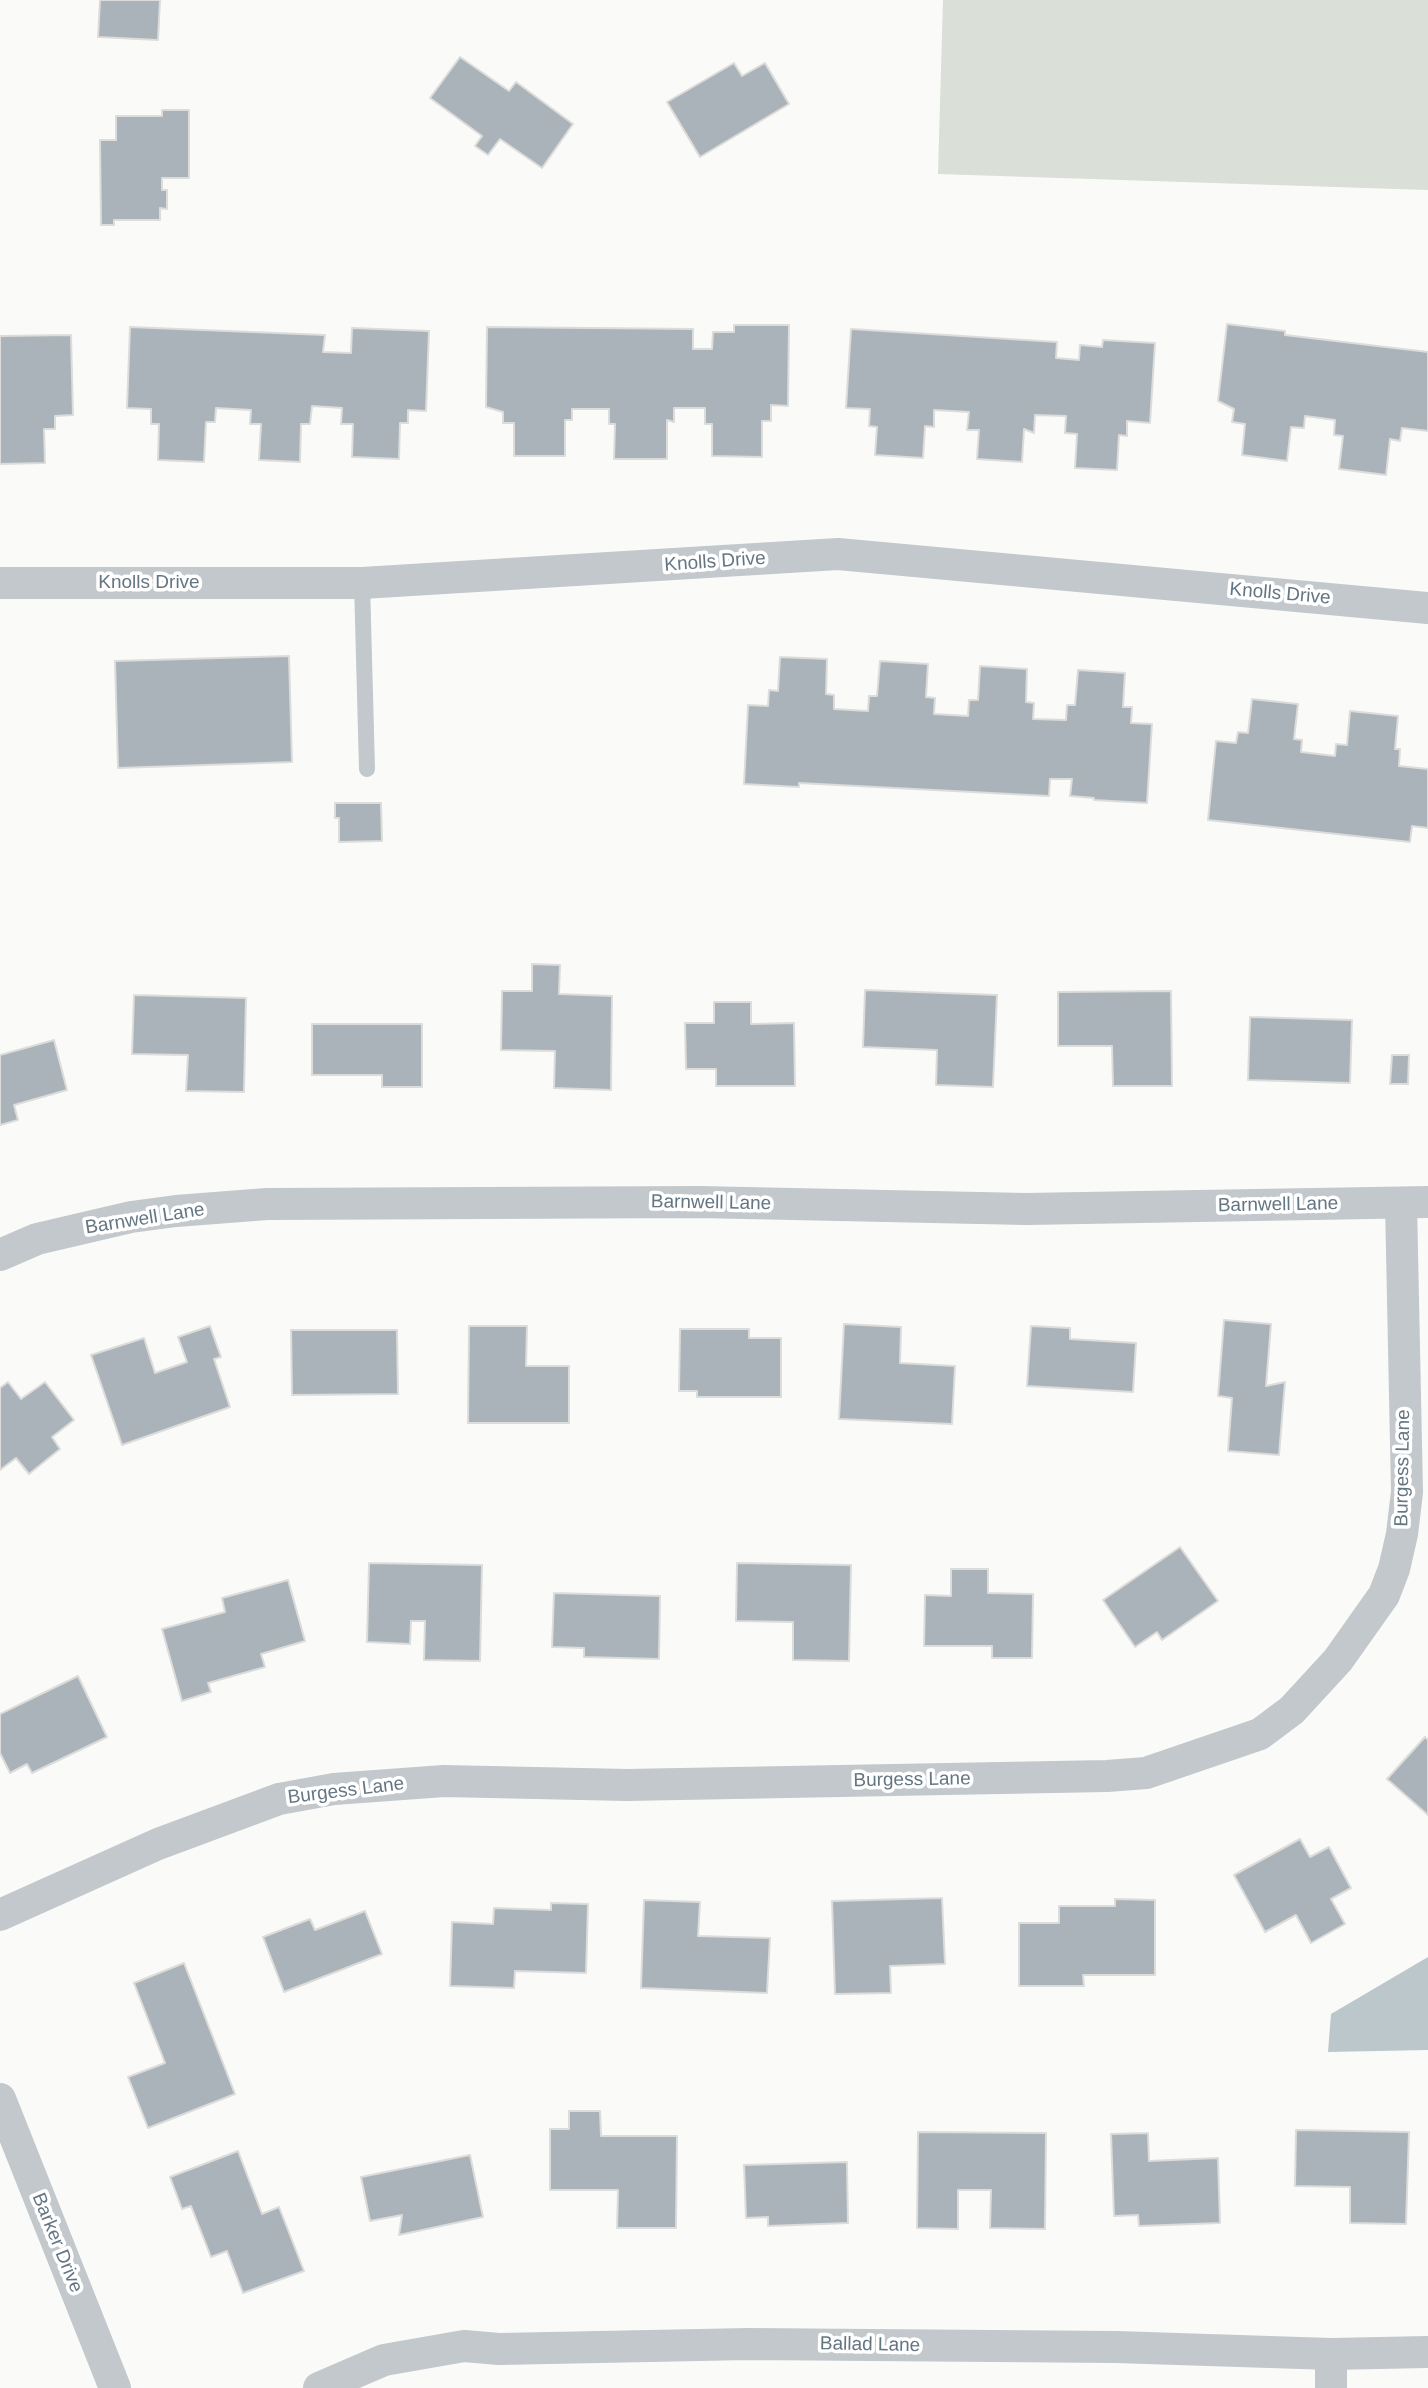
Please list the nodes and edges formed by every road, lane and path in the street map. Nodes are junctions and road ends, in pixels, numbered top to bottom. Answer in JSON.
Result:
{"nodes":[{"id":1,"x":0,"y":583,"type":"edge"},
{"id":2,"x":362,"y":583,"type":"junction"},
{"id":3,"x":1428,"y":608,"type":"edge"},
{"id":4,"x":367,"y":769,"type":"dead end"},
{"id":5,"x":1415,"y":1203,"type":"edge"},
{"id":6,"x":0,"y":1255,"type":"edge"},
{"id":7,"x":0,"y":1914,"type":"edge"},
{"id":8,"x":0,"y":2099,"type":"edge"},
{"id":9,"x":1428,"y":2352,"type":"edge"},
{"id":10,"x":1331,"y":2354,"type":"junction"},
{"id":11,"x":115,"y":2388,"type":"edge"},
{"id":12,"x":319,"y":2388,"type":"edge"},
{"id":13,"x":1332,"y":2388,"type":"edge"}],
"edges":[{"from":1,"to":2,"type":"street","name":"Knolls Drive"},
{"from":2,"to":3,"type":"street","name":"Knolls Drive"},
{"from":2,"to":4,"type":"lane"},
{"from":5,"to":6,"type":"street","name":"Barnwell Lane"},
{"from":5,"to":7,"type":"street","name":"Burgess Lane"},
{"from":8,"to":11,"type":"street","name":"Barker Drive"},
{"from":9,"to":10,"type":"street","name":"Ballad Lane"},
{"from":10,"to":12,"type":"street","name":"Ballad Lane"},
{"from":10,"to":13,"type":"street"}]}
